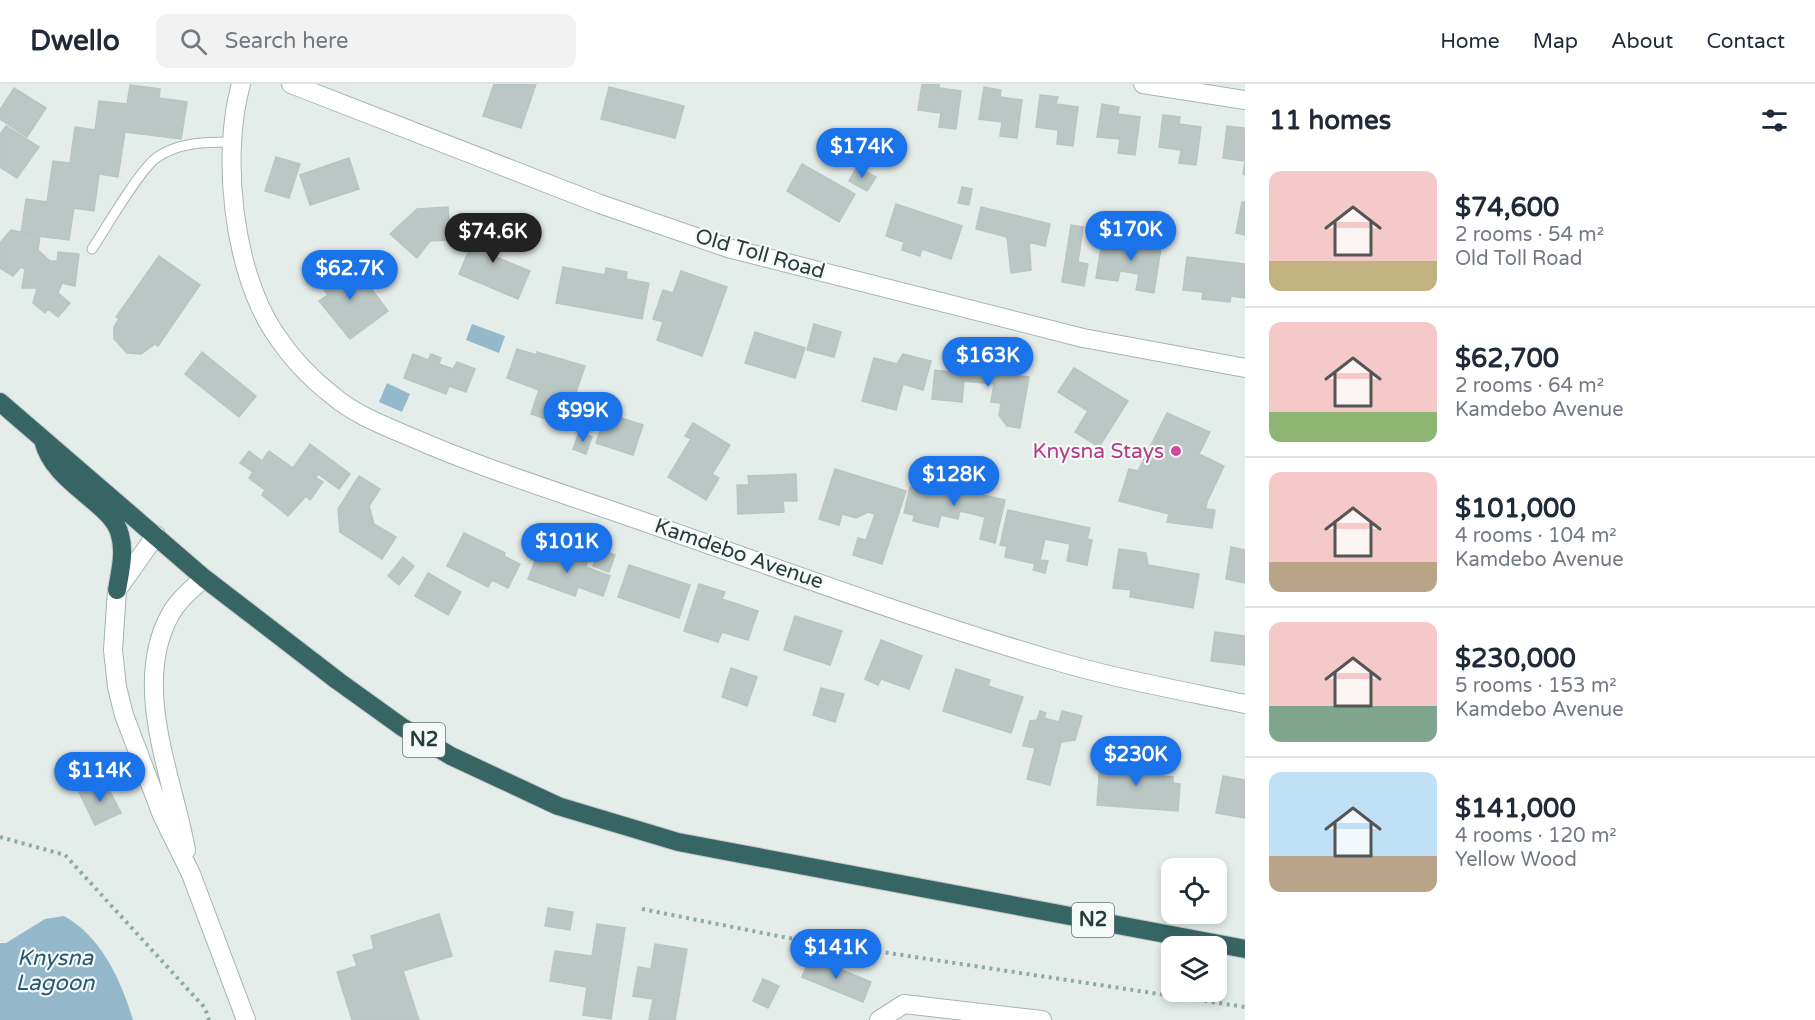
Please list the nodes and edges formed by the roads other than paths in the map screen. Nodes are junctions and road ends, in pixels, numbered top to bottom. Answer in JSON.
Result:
{"nodes":[{"id":1,"x":241,"y":84,"type":"edge"},
{"id":2,"x":291,"y":84,"type":"edge"},
{"id":3,"x":1143,"y":84,"type":"edge"},
{"id":4,"x":1245,"y":100,"type":"edge"},
{"id":5,"x":232,"y":142,"type":"junction"},
{"id":6,"x":92,"y":249,"type":"dead end"},
{"id":7,"x":1245,"y":369,"type":"edge"},
{"id":8,"x":0,"y":402,"type":"edge"},
{"id":9,"x":42,"y":437,"type":"junction"},
{"id":10,"x":156,"y":535,"type":"junction"},
{"id":11,"x":204,"y":578,"type":"junction"},
{"id":12,"x":117,"y":590,"type":"junction"},
{"id":13,"x":1245,"y":704,"type":"edge"},
{"id":14,"x":191,"y":874,"type":"junction"},
{"id":15,"x":1245,"y":949,"type":"edge"},
{"id":16,"x":959,"y":1015,"type":"edge"},
{"id":17,"x":246,"y":1020,"type":"edge"},
{"id":18,"x":879,"y":1020,"type":"edge"},
{"id":19,"x":1042,"y":1020,"type":"edge"}],
"edges":[{"from":1,"to":5,"type":"street","name":"Kamdebo Avenue"},
{"from":2,"to":7,"type":"street","name":"Old Toll Road"},
{"from":3,"to":4,"type":"street"},
{"from":5,"to":6,"type":"lane"},
{"from":5,"to":13,"type":"street","name":"Kamdebo Avenue"},
{"from":8,"to":9,"type":"highway","number":"N2"},
{"from":9,"to":10,"type":"highway","number":"N2"},
{"from":9,"to":12,"type":"highway"},
{"from":10,"to":11,"type":"highway","number":"N2"},
{"from":10,"to":12,"type":"street"},
{"from":11,"to":14,"type":"street"},
{"from":11,"to":15,"type":"highway","number":"N2"},
{"from":12,"to":14,"type":"street"},
{"from":14,"to":17,"type":"street"},
{"from":16,"to":18,"type":"street"},
{"from":16,"to":19,"type":"street"}]}
